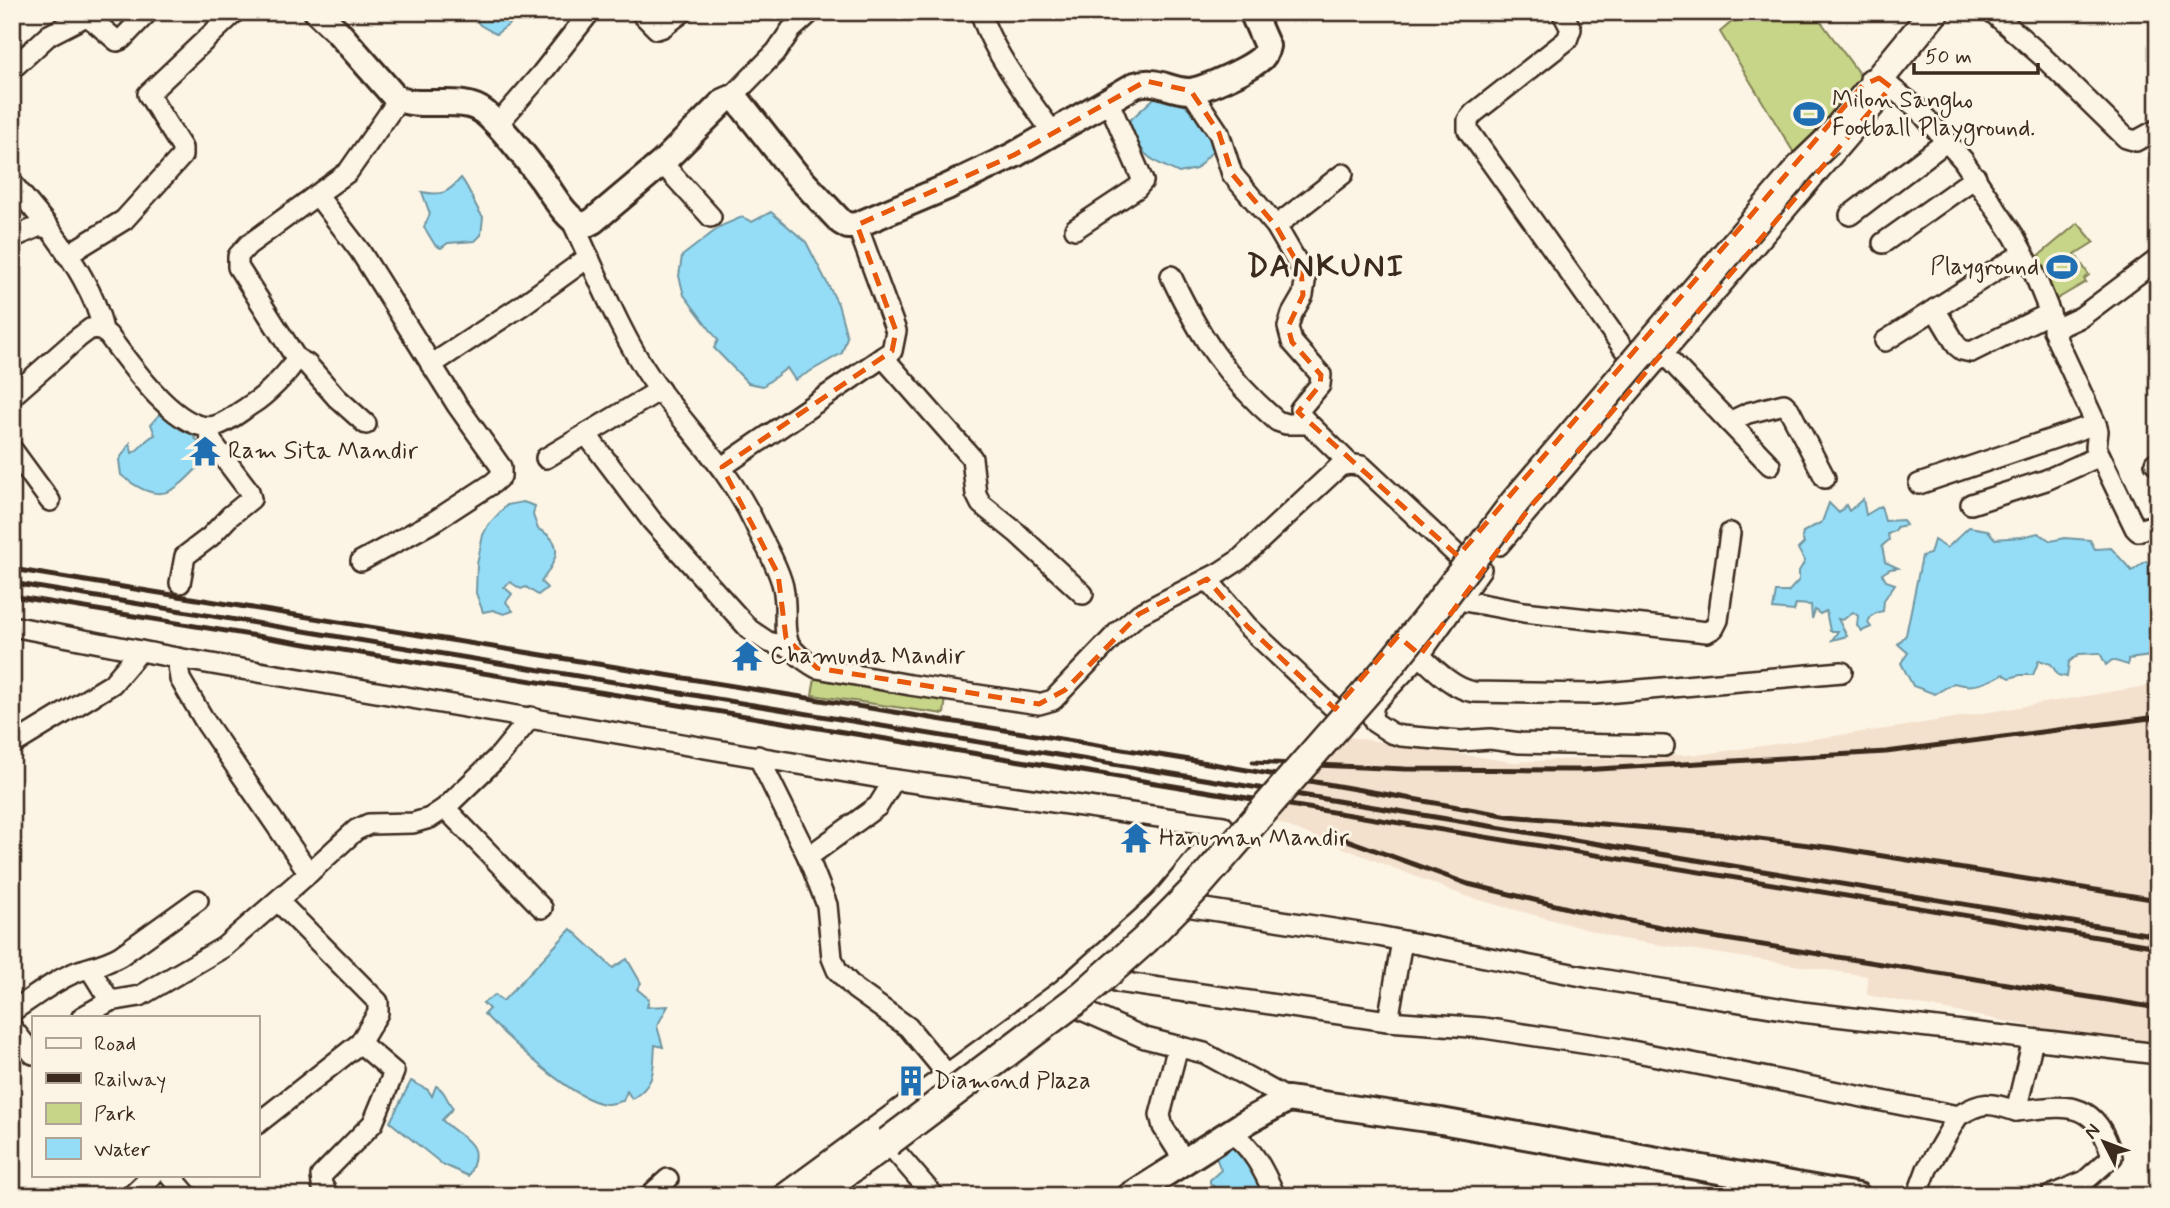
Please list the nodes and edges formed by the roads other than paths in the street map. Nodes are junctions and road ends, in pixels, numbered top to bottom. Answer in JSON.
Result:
{"nodes":[{"id":1,"x":148,"y":12,"type":"edge"},
{"id":2,"x":235,"y":12,"type":"edge"},
{"id":3,"x":317,"y":12,"type":"edge"},
{"id":4,"x":590,"y":12,"type":"edge"},
{"id":5,"x":640,"y":12,"type":"edge"},
{"id":6,"x":683,"y":12,"type":"edge"},
{"id":7,"x":811,"y":12,"type":"edge"},
{"id":8,"x":981,"y":12,"type":"edge"},
{"id":9,"x":1252,"y":12,"type":"edge"},
{"id":10,"x":1562,"y":12,"type":"edge"},
{"id":11,"x":1934,"y":12,"type":"edge"},
{"id":12,"x":1992,"y":12,"type":"edge"},
{"id":13,"x":12,"y":69,"type":"edge"},
{"id":14,"x":1885,"y":83,"type":"junction"},
{"id":15,"x":1191,"y":91,"type":"junction"},
{"id":16,"x":732,"y":98,"type":"junction"},
{"id":17,"x":399,"y":99,"type":"junction"},
{"id":18,"x":1108,"y":100,"type":"junction"},
{"id":19,"x":496,"y":125,"type":"junction"},
{"id":20,"x":2158,"y":129,"type":"edge"},
{"id":21,"x":1053,"y":133,"type":"junction"},
{"id":22,"x":1947,"y":141,"type":"junction"},
{"id":23,"x":662,"y":163,"type":"junction"},
{"id":24,"x":1343,"y":174,"type":"dead end"},
{"id":25,"x":1976,"y":177,"type":"junction"},
{"id":26,"x":12,"y":183,"type":"edge"},
{"id":27,"x":317,"y":195,"type":"junction"},
{"id":28,"x":1850,"y":215,"type":"dead end"},
{"id":29,"x":711,"y":217,"type":"dead end"},
{"id":30,"x":572,"y":220,"type":"junction"},
{"id":31,"x":857,"y":225,"type":"junction"},
{"id":32,"x":1276,"y":226,"type":"junction"},
{"id":33,"x":50,"y":229,"type":"junction"},
{"id":34,"x":1075,"y":229,"type":"dead end"},
{"id":35,"x":12,"y":238,"type":"edge"},
{"id":36,"x":1883,"y":243,"type":"dead end"},
{"id":37,"x":2023,"y":253,"type":"junction"},
{"id":38,"x":67,"y":255,"type":"junction"},
{"id":39,"x":589,"y":257,"type":"junction"},
{"id":40,"x":2158,"y":259,"type":"edge"},
{"id":41,"x":1171,"y":276,"type":"dead end"},
{"id":42,"x":1935,"y":309,"type":"junction"},
{"id":43,"x":2052,"y":322,"type":"junction"},
{"id":44,"x":103,"y":330,"type":"junction"},
{"id":45,"x":1885,"y":341,"type":"dead end"},
{"id":46,"x":1664,"y":354,"type":"junction"},
{"id":47,"x":1629,"y":356,"type":"junction"},
{"id":48,"x":883,"y":357,"type":"junction"},
{"id":49,"x":296,"y":358,"type":"junction"},
{"id":50,"x":431,"y":365,"type":"junction"},
{"id":51,"x":660,"y":390,"type":"junction"},
{"id":52,"x":12,"y":396,"type":"edge"},
{"id":53,"x":1728,"y":422,"type":"junction"},
{"id":54,"x":366,"y":424,"type":"dead end"},
{"id":55,"x":1308,"y":424,"type":"junction"},
{"id":56,"x":2096,"y":424,"type":"junction"},
{"id":57,"x":208,"y":427,"type":"junction"},
{"id":58,"x":586,"y":434,"type":"junction"},
{"id":59,"x":12,"y":449,"type":"edge"},
{"id":60,"x":2100,"y":456,"type":"junction"},
{"id":61,"x":546,"y":458,"type":"dead end"},
{"id":62,"x":1350,"y":464,"type":"junction"},
{"id":63,"x":1770,"y":464,"type":"dead end"},
{"id":64,"x":722,"y":467,"type":"junction"},
{"id":65,"x":1825,"y":478,"type":"dead end"},
{"id":66,"x":1919,"y":484,"type":"dead end"},
{"id":67,"x":50,"y":501,"type":"dead end"},
{"id":68,"x":1971,"y":504,"type":"dead end"},
{"id":69,"x":2158,"y":523,"type":"edge"},
{"id":70,"x":1730,"y":533,"type":"dead end"},
{"id":71,"x":1458,"y":556,"type":"junction"},
{"id":72,"x":360,"y":562,"type":"dead end"},
{"id":73,"x":1208,"y":579,"type":"junction"},
{"id":74,"x":180,"y":583,"type":"dead end"},
{"id":75,"x":1083,"y":594,"type":"dead end"},
{"id":76,"x":1459,"y":600,"type":"junction"},
{"id":77,"x":12,"y":626,"type":"edge"},
{"id":78,"x":1398,"y":636,"type":"junction"},
{"id":79,"x":790,"y":647,"type":"junction"},
{"id":80,"x":140,"y":651,"type":"junction"},
{"id":81,"x":1420,"y":655,"type":"junction"},
{"id":82,"x":177,"y":657,"type":"junction"},
{"id":83,"x":1842,"y":673,"type":"dead end"},
{"id":84,"x":1335,"y":709,"type":"junction"},
{"id":85,"x":531,"y":717,"type":"junction"},
{"id":86,"x":12,"y":744,"type":"edge"},
{"id":87,"x":1664,"y":746,"type":"dead end"},
{"id":88,"x":1296,"y":754,"type":"dead end"},
{"id":89,"x":758,"y":756,"type":"junction"},
{"id":90,"x":894,"y":780,"type":"junction"},
{"id":91,"x":444,"y":808,"type":"junction"},
{"id":92,"x":808,"y":857,"type":"junction"},
{"id":93,"x":309,"y":873,"type":"junction"},
{"id":94,"x":198,"y":900,"type":"dead end"},
{"id":95,"x":278,"y":901,"type":"junction"},
{"id":96,"x":1160,"y":902,"type":"junction"},
{"id":97,"x":1193,"y":907,"type":"junction"},
{"id":98,"x":541,"y":908,"type":"dead end"},
{"id":99,"x":1402,"y":941,"type":"junction"},
{"id":100,"x":90,"y":969,"type":"junction"},
{"id":101,"x":1118,"y":982,"type":"junction"},
{"id":102,"x":110,"y":1001,"type":"junction"},
{"id":103,"x":1082,"y":1010,"type":"junction"},
{"id":104,"x":12,"y":1011,"type":"edge"},
{"id":105,"x":84,"y":1016,"type":"edge"},
{"id":106,"x":1388,"y":1021,"type":"junction"},
{"id":107,"x":12,"y":1028,"type":"edge"},
{"id":108,"x":2033,"y":1040,"type":"junction"},
{"id":109,"x":360,"y":1043,"type":"junction"},
{"id":110,"x":1178,"y":1046,"type":"junction"},
{"id":111,"x":32,"y":1053,"type":"edge"},
{"id":112,"x":2158,"y":1054,"type":"edge"},
{"id":113,"x":947,"y":1074,"type":"junction"},
{"id":114,"x":1288,"y":1100,"type":"junction"},
{"id":115,"x":2016,"y":1111,"type":"junction"},
{"id":116,"x":1958,"y":1115,"type":"junction"},
{"id":117,"x":259,"y":1122,"type":"edge"},
{"id":118,"x":1229,"y":1132,"type":"junction"},
{"id":119,"x":895,"y":1151,"type":"junction"},
{"id":120,"x":1185,"y":1162,"type":"junction"},
{"id":121,"x":152,"y":1176,"type":"edge"},
{"id":122,"x":668,"y":1179,"type":"dead end"},
{"id":123,"x":1788,"y":1189,"type":"edge"},
{"id":124,"x":131,"y":1196,"type":"edge"},
{"id":125,"x":329,"y":1196,"type":"edge"},
{"id":126,"x":649,"y":1196,"type":"edge"},
{"id":127,"x":781,"y":1196,"type":"edge"},
{"id":128,"x":812,"y":1196,"type":"edge"},
{"id":129,"x":832,"y":1196,"type":"edge"},
{"id":130,"x":934,"y":1196,"type":"edge"},
{"id":131,"x":1130,"y":1196,"type":"edge"},
{"id":132,"x":1276,"y":1196,"type":"edge"},
{"id":133,"x":1858,"y":1196,"type":"edge"},
{"id":134,"x":1917,"y":1196,"type":"edge"},
{"id":135,"x":2050,"y":1196,"type":"edge"}],
"edges":[{"from":1,"to":13,"type":"street"},
{"from":2,"to":38,"type":"street"},
{"from":3,"to":17,"type":"street"},
{"from":4,"to":19,"type":"street"},
{"from":5,"to":6,"type":"street"},
{"from":7,"to":16,"type":"street"},
{"from":8,"to":21,"type":"street"},
{"from":9,"to":15,"type":"street"},
{"from":10,"to":47,"type":"street"},
{"from":11,"to":14,"type":"main road"},
{"from":12,"to":20,"type":"street"},
{"from":14,"to":22,"type":"street"},
{"from":14,"to":46,"type":"street"},
{"from":14,"to":47,"type":"street"},
{"from":14,"to":128,"type":"main road","bridge":true},
{"from":15,"to":18,"type":"street"},
{"from":15,"to":32,"type":"street"},
{"from":16,"to":23,"type":"street"},
{"from":16,"to":31,"type":"street"},
{"from":17,"to":19,"type":"street"},
{"from":17,"to":27,"type":"street"},
{"from":18,"to":21,"type":"street"},
{"from":18,"to":34,"type":"street"},
{"from":19,"to":30,"type":"street"},
{"from":21,"to":31,"type":"street"},
{"from":22,"to":25,"type":"street"},
{"from":22,"to":28,"type":"street"},
{"from":23,"to":29,"type":"street"},
{"from":23,"to":30,"type":"street"},
{"from":24,"to":32,"type":"street"},
{"from":25,"to":36,"type":"street"},
{"from":25,"to":37,"type":"street"},
{"from":26,"to":33,"type":"street"},
{"from":27,"to":49,"type":"street"},
{"from":27,"to":50,"type":"street"},
{"from":30,"to":39,"type":"street"},
{"from":31,"to":48,"type":"street"},
{"from":32,"to":55,"type":"street"},
{"from":33,"to":35,"type":"street"},
{"from":33,"to":38,"type":"street"},
{"from":37,"to":42,"type":"street"},
{"from":37,"to":43,"type":"street"},
{"from":38,"to":44,"type":"street"},
{"from":39,"to":50,"type":"street"},
{"from":39,"to":51,"type":"street"},
{"from":40,"to":43,"type":"street"},
{"from":41,"to":55,"type":"street"},
{"from":42,"to":43,"type":"street"},
{"from":42,"to":45,"type":"street"},
{"from":43,"to":56,"type":"street"},
{"from":44,"to":52,"type":"street"},
{"from":44,"to":57,"type":"street"},
{"from":46,"to":53,"type":"street"},
{"from":46,"to":76,"type":"street"},
{"from":47,"to":71,"type":"street"},
{"from":48,"to":64,"type":"street"},
{"from":48,"to":75,"type":"street"},
{"from":49,"to":54,"type":"street"},
{"from":49,"to":57,"type":"street"},
{"from":50,"to":72,"type":"street"},
{"from":51,"to":58,"type":"street"},
{"from":51,"to":64,"type":"street"},
{"from":53,"to":63,"type":"street"},
{"from":53,"to":65,"type":"street"},
{"from":55,"to":62,"type":"street"},
{"from":56,"to":60,"type":"street"},
{"from":56,"to":66,"type":"street"},
{"from":57,"to":74,"type":"street"},
{"from":58,"to":61,"type":"street"},
{"from":58,"to":79,"type":"street"},
{"from":59,"to":67,"type":"street"},
{"from":60,"to":68,"type":"street"},
{"from":60,"to":69,"type":"street"},
{"from":62,"to":71,"type":"street"},
{"from":62,"to":73,"type":"street"},
{"from":64,"to":79,"type":"street"},
{"from":70,"to":76,"type":"street"},
{"from":71,"to":78,"type":"street"},
{"from":73,"to":79,"type":"street"},
{"from":73,"to":84,"type":"street"},
{"from":76,"to":81,"type":"street"},
{"from":77,"to":80,"type":"street"},
{"from":78,"to":81,"type":"street"},
{"from":78,"to":84,"type":"street"},
{"from":80,"to":82,"type":"street"},
{"from":80,"to":86,"type":"street"},
{"from":81,"to":83,"type":"street"},
{"from":81,"to":87,"type":"street"},
{"from":82,"to":85,"type":"street"},
{"from":82,"to":93,"type":"street"},
{"from":84,"to":88,"type":"street"},
{"from":85,"to":89,"type":"street"},
{"from":85,"to":91,"type":"street"},
{"from":89,"to":90,"type":"street"},
{"from":89,"to":92,"type":"street"},
{"from":90,"to":92,"type":"street"},
{"from":90,"to":96,"type":"street"},
{"from":91,"to":93,"type":"street"},
{"from":91,"to":98,"type":"street"},
{"from":92,"to":113,"type":"street"},
{"from":93,"to":95,"type":"street"},
{"from":94,"to":100,"type":"street"},
{"from":95,"to":102,"type":"street"},
{"from":95,"to":109,"type":"street"},
{"from":96,"to":97,"type":"street"},
{"from":96,"to":113,"type":"street"},
{"from":97,"to":99,"type":"street"},
{"from":97,"to":101,"type":"street"},
{"from":99,"to":106,"type":"street"},
{"from":99,"to":108,"type":"street"},
{"from":100,"to":102,"type":"street"},
{"from":100,"to":104,"type":"street"},
{"from":101,"to":103,"type":"street"},
{"from":101,"to":106,"type":"street"},
{"from":102,"to":105,"type":"street"},
{"from":103,"to":110,"type":"street"},
{"from":103,"to":119,"type":"street"},
{"from":106,"to":116,"type":"street"},
{"from":107,"to":111,"type":"street"},
{"from":108,"to":112,"type":"street"},
{"from":108,"to":115,"type":"street"},
{"from":109,"to":117,"type":"street"},
{"from":109,"to":125,"type":"street"},
{"from":110,"to":114,"type":"street"},
{"from":110,"to":120,"type":"street"},
{"from":113,"to":127,"type":"street"},
{"from":114,"to":118,"type":"street"},
{"from":114,"to":123,"type":"street"},
{"from":115,"to":116,"type":"street"},
{"from":115,"to":135,"type":"street"},
{"from":116,"to":134,"type":"street"},
{"from":118,"to":120,"type":"street"},
{"from":118,"to":132,"type":"street"},
{"from":119,"to":129,"type":"street"},
{"from":119,"to":130,"type":"street"},
{"from":120,"to":131,"type":"street"},
{"from":121,"to":124,"type":"street"},
{"from":122,"to":126,"type":"street"},
{"from":123,"to":133,"type":"street"}]}
